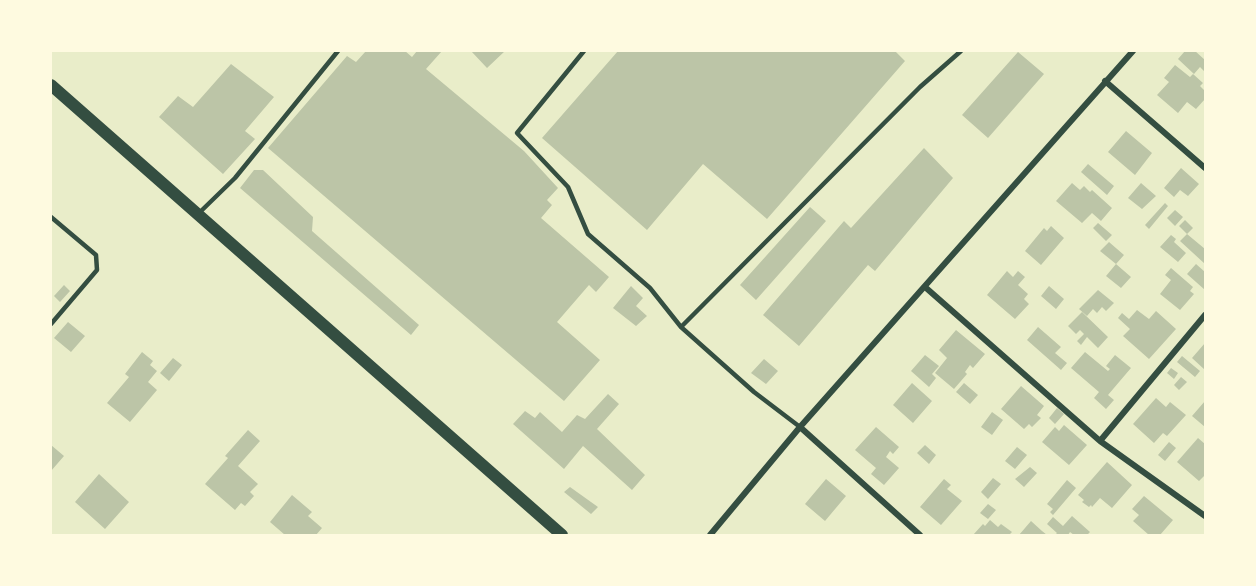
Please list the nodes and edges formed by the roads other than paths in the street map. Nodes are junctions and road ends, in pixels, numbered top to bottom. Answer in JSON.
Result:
{"nodes":[{"id":1,"x":338,"y":51,"type":"edge"},
{"id":2,"x":584,"y":51,"type":"edge"},
{"id":3,"x":961,"y":51,"type":"edge"},
{"id":4,"x":1133,"y":51,"type":"edge"},
{"id":5,"x":1105,"y":81,"type":"junction"},
{"id":6,"x":51,"y":85,"type":"edge"},
{"id":7,"x":1205,"y":168,"type":"edge"},
{"id":8,"x":197,"y":214,"type":"junction"},
{"id":9,"x":51,"y":217,"type":"edge"},
{"id":10,"x":925,"y":287,"type":"junction"},
{"id":11,"x":1205,"y":315,"type":"edge"},
{"id":12,"x":51,"y":324,"type":"edge"},
{"id":13,"x":681,"y":327,"type":"junction"},
{"id":14,"x":800,"y":427,"type":"junction"},
{"id":15,"x":1100,"y":441,"type":"junction"},
{"id":16,"x":1205,"y":516,"type":"edge"},
{"id":17,"x":562,"y":535,"type":"edge"},
{"id":18,"x":710,"y":535,"type":"edge"},
{"id":19,"x":920,"y":535,"type":"edge"}],
"edges":[{"from":1,"to":8,"type":"lane"},
{"from":2,"to":13,"type":"lane"},
{"from":3,"to":13,"type":"lane"},
{"from":4,"to":5,"type":"street"},
{"from":5,"to":7,"type":"street"},
{"from":5,"to":10,"type":"street"},
{"from":6,"to":8,"type":"main road"},
{"from":8,"to":17,"type":"main road"},
{"from":9,"to":12,"type":"lane"},
{"from":10,"to":14,"type":"street"},
{"from":10,"to":15,"type":"street"},
{"from":11,"to":15,"type":"street"},
{"from":13,"to":14,"type":"lane"},
{"from":14,"to":18,"type":"street"},
{"from":14,"to":19,"type":"street"},
{"from":15,"to":16,"type":"street"}]}
